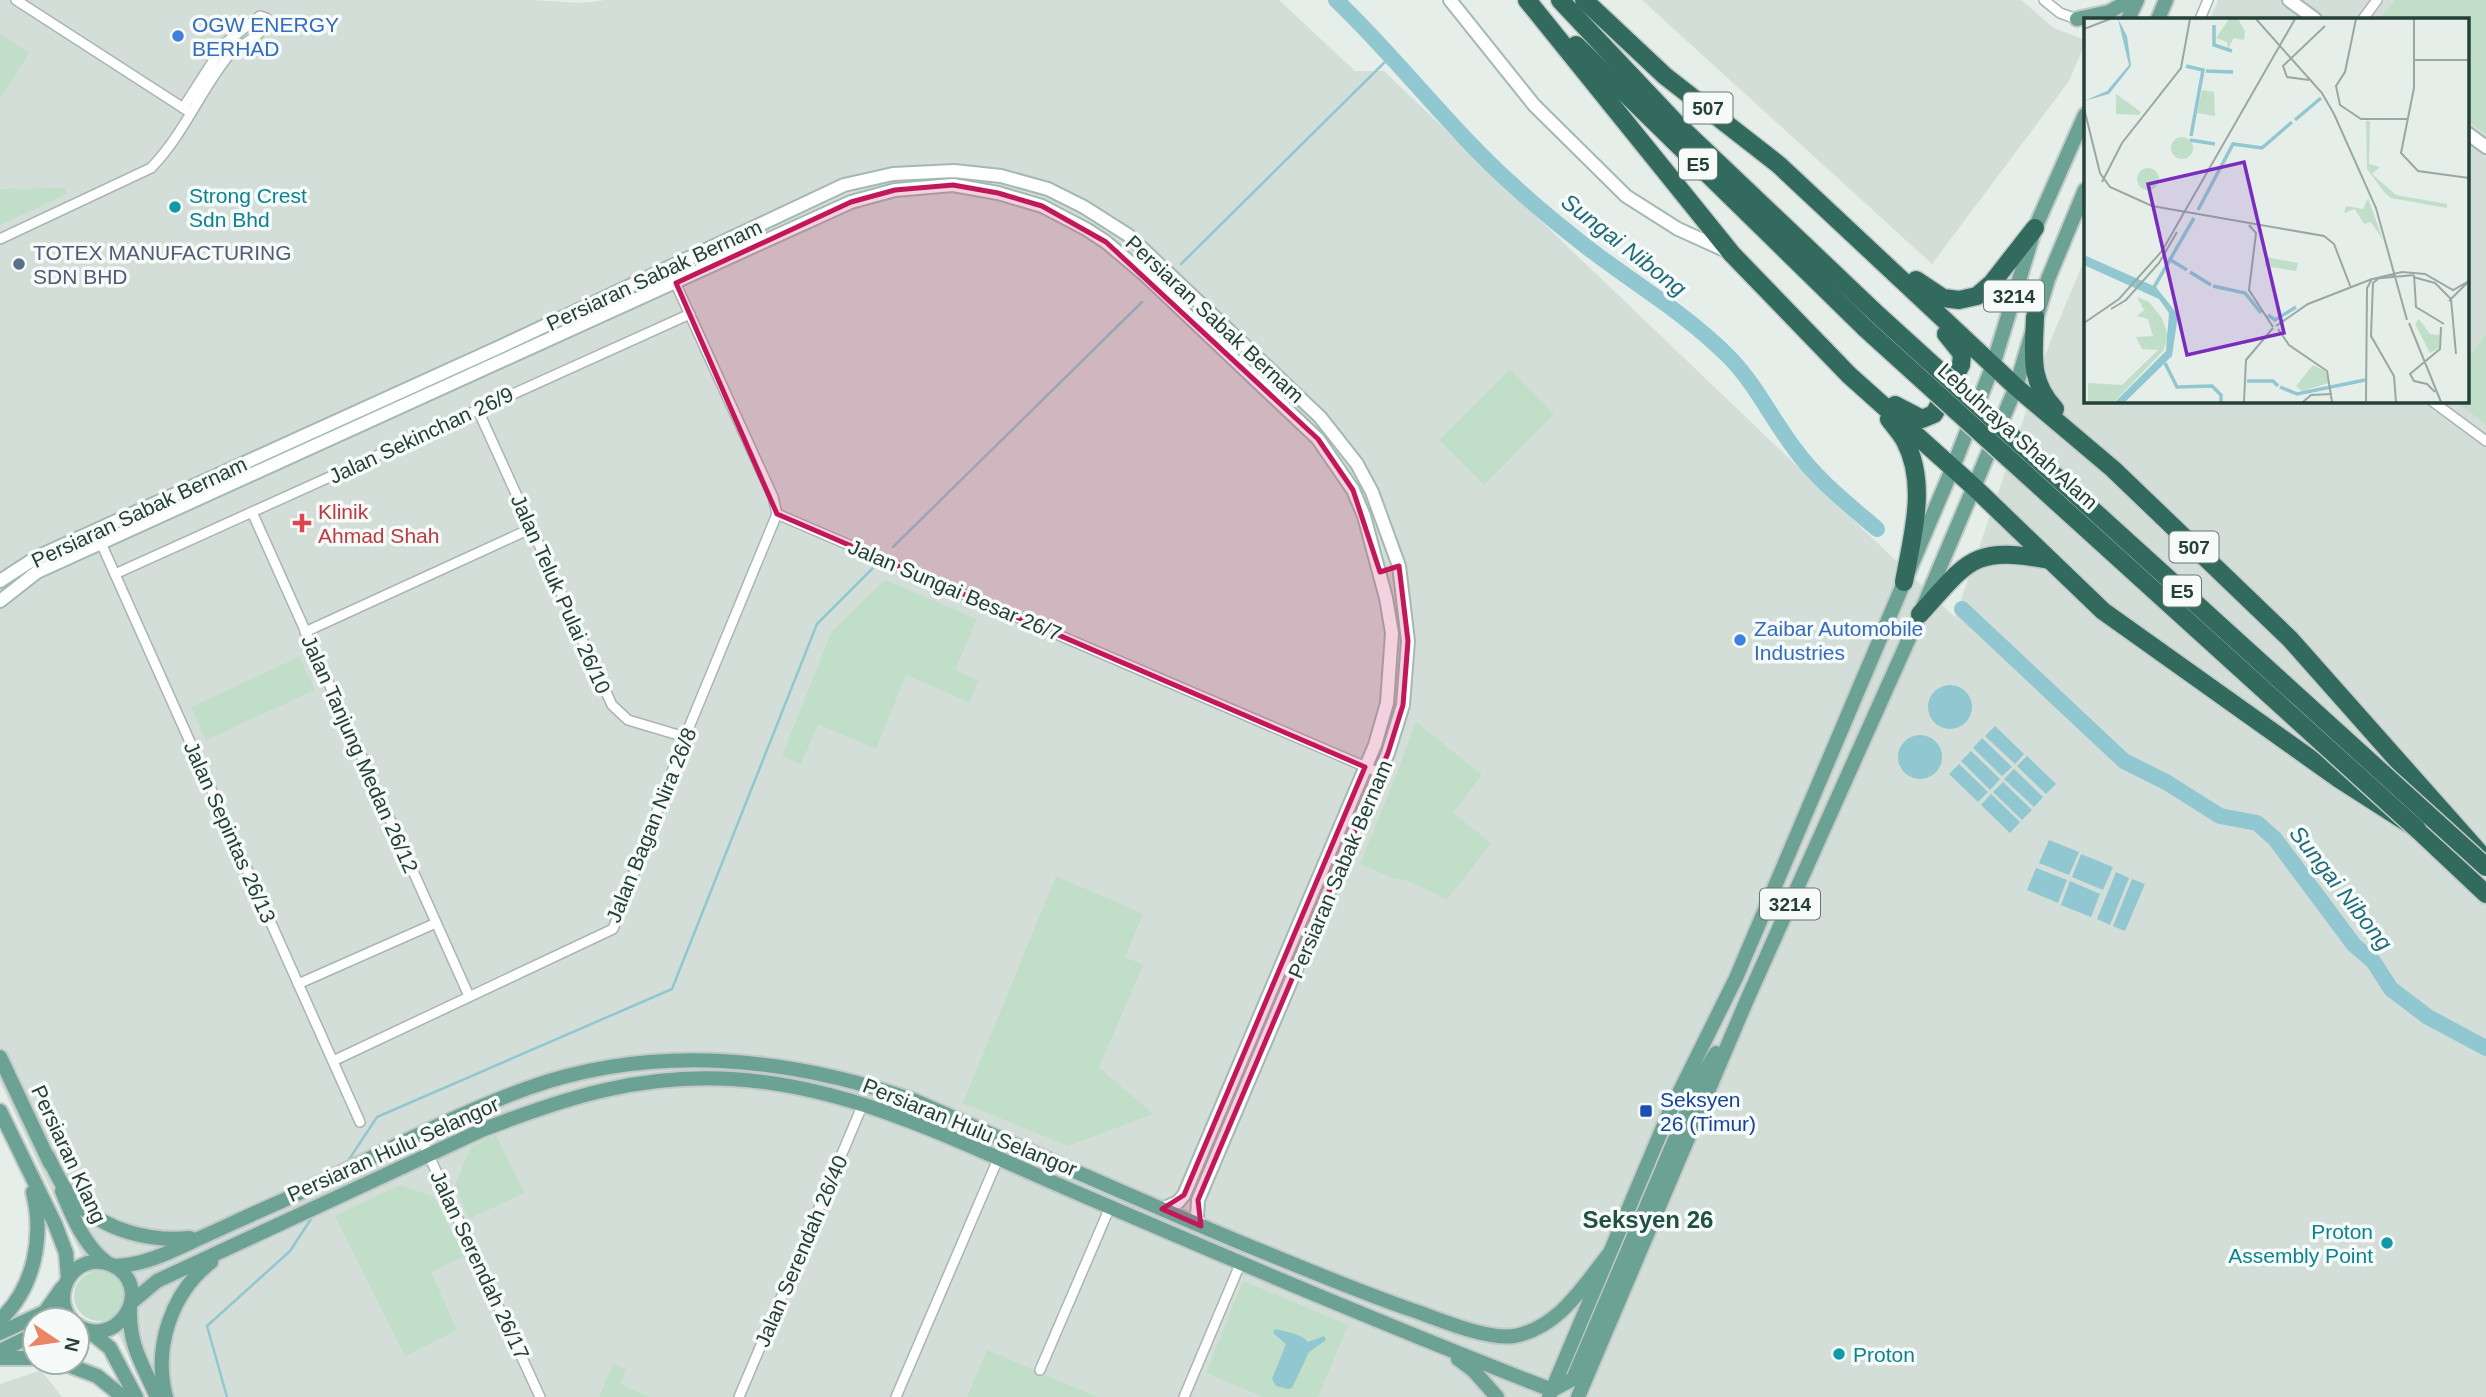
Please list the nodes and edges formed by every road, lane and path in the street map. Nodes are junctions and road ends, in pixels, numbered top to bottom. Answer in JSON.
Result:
{"nodes":[{"id":1,"x":16,"y":0,"type":"edge"},
{"id":2,"x":1450,"y":0,"type":"edge"},
{"id":3,"x":1528,"y":0,"type":"edge"},
{"id":4,"x":1560,"y":0,"type":"edge"},
{"id":5,"x":1584,"y":0,"type":"edge"},
{"id":6,"x":2044,"y":0,"type":"edge"},
{"id":7,"x":2130,"y":0,"type":"edge"},
{"id":8,"x":2137,"y":0,"type":"edge"},
{"id":9,"x":2166,"y":0,"type":"edge"},
{"id":10,"x":2208,"y":0,"type":"edge"},
{"id":11,"x":2289,"y":0,"type":"edge"},
{"id":12,"x":2377,"y":0,"type":"edge"},
{"id":13,"x":2094,"y":18,"type":"edge"},
{"id":14,"x":2128,"y":18,"type":"edge"},
{"id":15,"x":2158,"y":18,"type":"edge"},
{"id":16,"x":2200,"y":18,"type":"edge"},
{"id":17,"x":2314,"y":18,"type":"edge"},
{"id":18,"x":2364,"y":18,"type":"edge"},
{"id":19,"x":2081,"y":23,"type":"edge"},
{"id":20,"x":183,"y":108,"type":"junction"},
{"id":21,"x":192,"y":114,"type":"junction"},
{"id":22,"x":2084,"y":117,"type":"edge"},
{"id":23,"x":2468,"y":133,"type":"edge"},
{"id":24,"x":2486,"y":147,"type":"edge"},
{"id":25,"x":2084,"y":192,"type":"edge"},
{"id":26,"x":2035,"y":228,"type":"junction"},
{"id":27,"x":0,"y":239,"type":"edge"},
{"id":28,"x":1732,"y":254,"type":"junction"},
{"id":29,"x":1878,"y":255,"type":"junction"},
{"id":30,"x":669,"y":269,"type":"junction"},
{"id":31,"x":676,"y":283,"type":"junction"},
{"id":32,"x":690,"y":314,"type":"junction"},
{"id":33,"x":2035,"y":317,"type":"junction"},
{"id":34,"x":1872,"y":322,"type":"junction"},
{"id":35,"x":1993,"y":365,"type":"junction"},
{"id":36,"x":1849,"y":375,"type":"junction"},
{"id":37,"x":2016,"y":387,"type":"junction"},
{"id":38,"x":1872,"y":394,"type":"junction"},
{"id":39,"x":2433,"y":402,"type":"edge"},
{"id":40,"x":477,"y":408,"type":"junction"},
{"id":41,"x":2486,"y":441,"type":"edge"},
{"id":42,"x":1953,"y":467,"type":"junction"},
{"id":43,"x":2113,"y":469,"type":"junction"},
{"id":44,"x":1974,"y":487,"type":"junction"},
{"id":45,"x":252,"y":512,"type":"junction"},
{"id":46,"x":777,"y":514,"type":"junction"},
{"id":47,"x":531,"y":528,"type":"junction"},
{"id":48,"x":101,"y":543,"type":"junction"},
{"id":49,"x":2049,"y":560,"type":"junction"},
{"id":50,"x":1399,"y":566,"type":"junction"},
{"id":51,"x":1381,"y":572,"type":"junction"},
{"id":52,"x":115,"y":574,"type":"junction"},
{"id":53,"x":0,"y":581,"type":"edge"},
{"id":54,"x":1904,"y":582,"type":"junction"},
{"id":55,"x":0,"y":601,"type":"edge"},
{"id":56,"x":1920,"y":614,"type":"junction"},
{"id":57,"x":305,"y":632,"type":"junction"},
{"id":58,"x":685,"y":737,"type":"junction"},
{"id":59,"x":1366,"y":767,"type":"junction"},
{"id":60,"x":1380,"y":773,"type":"junction"},
{"id":61,"x":2417,"y":829,"type":"junction"},
{"id":62,"x":2486,"y":860,"type":"edge"},
{"id":63,"x":2486,"y":867,"type":"edge"},
{"id":64,"x":2486,"y":894,"type":"edge"},
{"id":65,"x":436,"y":923,"type":"junction"},
{"id":66,"x":298,"y":984,"type":"junction"},
{"id":67,"x":468,"y":996,"type":"junction"},
{"id":68,"x":1746,"y":1002,"type":"junction"},
{"id":69,"x":0,"y":1057,"type":"edge"},
{"id":70,"x":332,"y":1062,"type":"junction"},
{"id":71,"x":863,"y":1104,"type":"junction"},
{"id":72,"x":0,"y":1111,"type":"edge"},
{"id":73,"x":360,"y":1122,"type":"dead end"},
{"id":74,"x":419,"y":1134,"type":"junction"},
{"id":75,"x":429,"y":1155,"type":"junction"},
{"id":76,"x":48,"y":1157,"type":"junction"},
{"id":77,"x":998,"y":1159,"type":"junction"},
{"id":78,"x":28,"y":1171,"type":"junction"},
{"id":79,"x":1110,"y":1207,"type":"junction"},
{"id":80,"x":1162,"y":1209,"type":"junction"},
{"id":81,"x":251,"y":1215,"type":"junction"},
{"id":82,"x":1201,"y":1226,"type":"junction"},
{"id":83,"x":257,"y":1234,"type":"junction"},
{"id":84,"x":1608,"y":1255,"type":"junction"},
{"id":85,"x":1241,"y":1262,"type":"junction"},
{"id":86,"x":111,"y":1265,"type":"junction"},
{"id":87,"x":66,"y":1281,"type":"junction"},
{"id":88,"x":64,"y":1306,"type":"edge"},
{"id":89,"x":131,"y":1306,"type":"junction"},
{"id":90,"x":0,"y":1320,"type":"edge"},
{"id":91,"x":91,"y":1328,"type":"edge"},
{"id":92,"x":0,"y":1333,"type":"edge"},
{"id":93,"x":91,"y":1335,"type":"edge"},
{"id":94,"x":21,"y":1341,"type":"edge"},
{"id":95,"x":1444,"y":1349,"type":"junction"},
{"id":96,"x":0,"y":1351,"type":"edge"},
{"id":97,"x":21,"y":1358,"type":"edge"},
{"id":98,"x":0,"y":1359,"type":"edge"},
{"id":99,"x":1040,"y":1370,"type":"dead end"},
{"id":100,"x":91,"y":1374,"type":"edge"},
{"id":101,"x":1551,"y":1394,"type":"edge"},
{"id":102,"x":124,"y":1397,"type":"edge"},
{"id":103,"x":136,"y":1397,"type":"edge"},
{"id":104,"x":157,"y":1397,"type":"edge"},
{"id":105,"x":166,"y":1397,"type":"edge"},
{"id":106,"x":540,"y":1397,"type":"edge"},
{"id":107,"x":739,"y":1397,"type":"edge"},
{"id":108,"x":896,"y":1397,"type":"edge"},
{"id":109,"x":1184,"y":1397,"type":"edge"},
{"id":110,"x":1497,"y":1397,"type":"edge"},
{"id":111,"x":1578,"y":1397,"type":"edge"}],
"edges":[{"from":1,"to":20,"type":"street"},
{"from":2,"to":28,"type":"street"},
{"from":3,"to":28,"type":"highway"},
{"from":3,"to":34,"type":"highway","name":"Lebuhraya Shah Alam","number":"E5"},
{"from":4,"to":34,"type":"highway","name":"Lebuhraya Shah Alam","number":"E5"},
{"from":5,"to":29,"type":"highway","number":"507"},
{"from":6,"to":19,"type":"street"},
{"from":7,"to":13,"type":"main road"},
{"from":8,"to":14,"type":"main road"},
{"from":9,"to":15,"type":"main road"},
{"from":10,"to":16,"type":"street"},
{"from":11,"to":17,"type":"street"},
{"from":12,"to":18,"type":"street"},
{"from":20,"to":21,"type":"street"},
{"from":20,"to":21,"type":"street"},
{"from":21,"to":27,"type":"street"},
{"from":22,"to":26,"type":"main road"},
{"from":23,"to":24,"type":"street"},
{"from":25,"to":33,"type":"main road"},
{"from":26,"to":29,"type":"highway"},
{"from":26,"to":35,"type":"main road","number":"3214"},
{"from":28,"to":36,"type":"highway"},
{"from":29,"to":35,"type":"highway","number":"507"},
{"from":29,"to":36,"type":"highway"},
{"from":30,"to":31,"type":"street"},
{"from":30,"to":50,"type":"street","name":"Persiaran Sabak Bernam"},
{"from":30,"to":53,"type":"street","name":"Persiaran Sabak Bernam"},
{"from":31,"to":32,"type":"street"},
{"from":31,"to":48,"type":"street","name":"Persiaran Sabak Bernam"},
{"from":31,"to":51,"type":"street","name":"Persiaran Sabak Bernam"},
{"from":32,"to":40,"type":"street","name":"Jalan Sekinchan 26/9"},
{"from":32,"to":46,"type":"street"},
{"from":33,"to":37,"type":"main road","number":"3214"},
{"from":33,"to":43,"type":"highway"},
{"from":34,"to":61,"type":"highway","name":"Lebuhraya Shah Alam","number":"E5","bridge":true},
{"from":34,"to":63,"type":"highway","name":"Lebuhraya Shah Alam","number":"E5","bridge":true},
{"from":35,"to":37,"type":"highway","number":"507"},
{"from":35,"to":42,"type":"main road","number":"3214"},
{"from":36,"to":38,"type":"highway"},
{"from":37,"to":43,"type":"highway","number":"507"},
{"from":37,"to":44,"type":"main road","number":"3214"},
{"from":38,"to":42,"type":"highway"},
{"from":38,"to":54,"type":"highway"},
{"from":39,"to":41,"type":"street"},
{"from":40,"to":45,"type":"street","name":"Jalan Sekinchan 26/9"},
{"from":40,"to":47,"type":"street","name":"Jalan Teluk Pulai 26/10"},
{"from":42,"to":44,"type":"highway"},
{"from":42,"to":54,"type":"main road","number":"3214"},
{"from":43,"to":62,"type":"highway","number":"507"},
{"from":44,"to":49,"type":"highway"},
{"from":44,"to":56,"type":"main road","number":"3214"},
{"from":45,"to":52,"type":"street","name":"Jalan Sekinchan 26/9"},
{"from":45,"to":57,"type":"street","name":"Jalan Tanjung Medan 26/12"},
{"from":46,"to":58,"type":"street","name":"Jalan Bagan Nira 26/8"},
{"from":46,"to":59,"type":"street","name":"Jalan Sungai Besar 26/7"},
{"from":47,"to":57,"type":"street"},
{"from":47,"to":58,"type":"street","name":"Jalan Teluk Pulai 26/10"},
{"from":48,"to":52,"type":"street","name":"Jalan Sepintas 26/13"},
{"from":48,"to":55,"type":"street","name":"Persiaran Sabak Bernam"},
{"from":49,"to":56,"type":"highway"},
{"from":49,"to":61,"type":"highway"},
{"from":50,"to":51,"type":"street"},
{"from":50,"to":60,"type":"street","name":"Persiaran Sabak Bernam"},
{"from":51,"to":59,"type":"street","name":"Persiaran Sabak Bernam"},
{"from":52,"to":66,"type":"street","name":"Jalan Sepintas 26/13"},
{"from":54,"to":84,"type":"main road","number":"3214"},
{"from":56,"to":68,"type":"main road","number":"3214"},
{"from":57,"to":65,"type":"street","name":"Jalan Tanjung Medan 26/12"},
{"from":58,"to":67,"type":"street","name":"Jalan Bagan Nira 26/8"},
{"from":59,"to":60,"type":"street","name":"Jalan Sungai Besar 26/7"},
{"from":59,"to":80,"type":"street","name":"Persiaran Sabak Bernam"},
{"from":60,"to":82,"type":"street","name":"Persiaran Sabak Bernam"},
{"from":61,"to":64,"type":"highway","name":"Lebuhraya Shah Alam","number":"E5"},
{"from":65,"to":66,"type":"street"},
{"from":65,"to":67,"type":"street","name":"Jalan Tanjung Medan 26/12"},
{"from":66,"to":70,"type":"street","name":"Jalan Sepintas 26/13"},
{"from":67,"to":70,"type":"street","name":"Jalan Bagan Nira 26/8"},
{"from":68,"to":101,"type":"main road"},
{"from":68,"to":111,"type":"main road","number":"3214"},
{"from":69,"to":76,"type":"main road","name":"Persiaran Klang"},
{"from":70,"to":73,"type":"street","name":"Jalan Sepintas 26/13"},
{"from":71,"to":75,"type":"main road","name":"Persiaran Hulu Selangor"},
{"from":71,"to":77,"type":"main road","name":"Persiaran Hulu Selangor"},
{"from":71,"to":107,"type":"street","name":"Jalan Serendah 26/40"},
{"from":72,"to":78,"type":"main road","name":"Persiaran Klang"},
{"from":74,"to":75,"type":"street","name":"Jalan Serendah 26/17"},
{"from":74,"to":80,"type":"main road","name":"Persiaran Hulu Selangor"},
{"from":74,"to":81,"type":"main road","name":"Persiaran Hulu Selangor"},
{"from":75,"to":83,"type":"main road","name":"Persiaran Hulu Selangor"},
{"from":75,"to":106,"type":"street","name":"Jalan Serendah 26/17"},
{"from":76,"to":81,"type":"main road"},
{"from":76,"to":86,"type":"main road","name":"Persiaran Klang"},
{"from":77,"to":79,"type":"main road","name":"Persiaran Hulu Selangor"},
{"from":77,"to":108,"type":"street"},
{"from":78,"to":87,"type":"main road","name":"Persiaran Klang"},
{"from":78,"to":90,"type":"main road"},
{"from":79,"to":85,"type":"main road","name":"Persiaran Hulu Selangor"},
{"from":79,"to":99,"type":"street"},
{"from":80,"to":82,"type":"main road","name":"Persiaran Hulu Selangor"},
{"from":81,"to":86,"type":"main road","name":"Persiaran Hulu Selangor"},
{"from":82,"to":84,"type":"main road","name":"Persiaran Hulu Selangor"},
{"from":83,"to":89,"type":"main road","name":"Persiaran Hulu Selangor"},
{"from":83,"to":105,"type":"main road"},
{"from":84,"to":101,"type":"main road","number":"3214"},
{"from":85,"to":95,"type":"main road","name":"Persiaran Hulu Selangor"},
{"from":85,"to":109,"type":"street"},
{"from":86,"to":87,"type":"main road"},
{"from":86,"to":89,"type":"main road"},
{"from":87,"to":88,"type":"main road"},
{"from":87,"to":92,"type":"main road"},
{"from":89,"to":91,"type":"main road"},
{"from":89,"to":104,"type":"main road"},
{"from":93,"to":103,"type":"main road"},
{"from":94,"to":96,"type":"main road"},
{"from":95,"to":101,"type":"main road","name":"Persiaran Hulu Selangor"},
{"from":95,"to":110,"type":"main road"},
{"from":97,"to":98,"type":"main road"},
{"from":100,"to":102,"type":"main road"}]}
